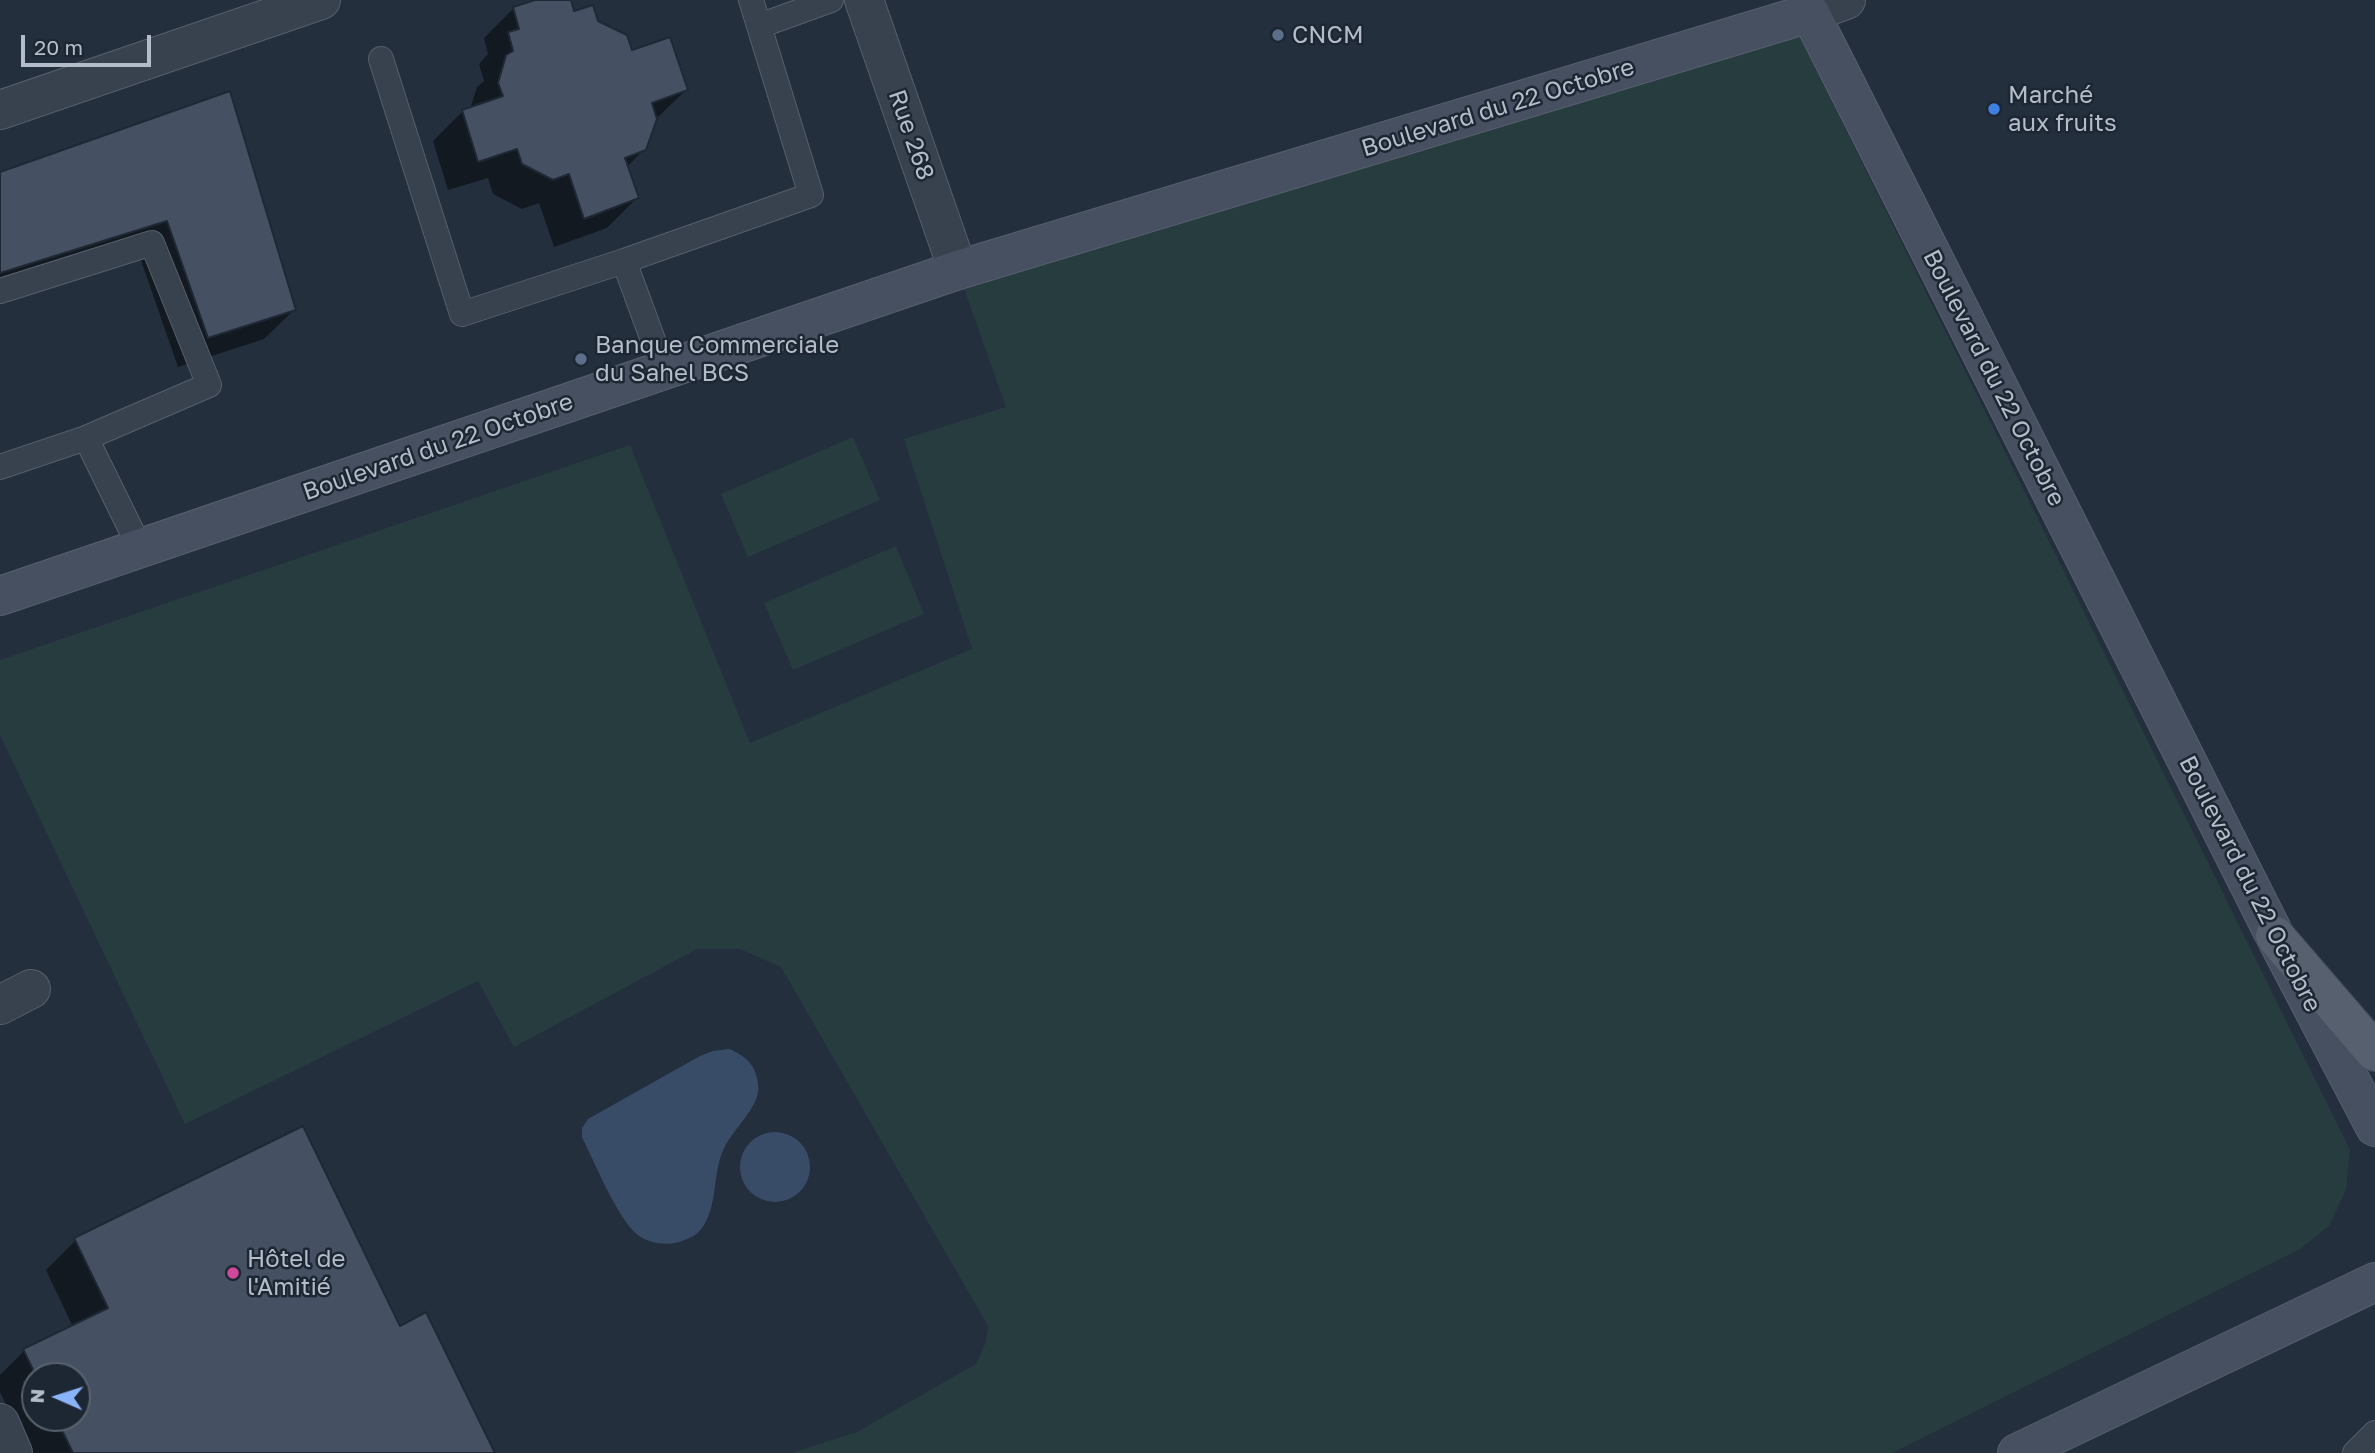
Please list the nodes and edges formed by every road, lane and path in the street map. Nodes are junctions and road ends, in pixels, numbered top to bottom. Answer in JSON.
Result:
{"nodes":[{"id":1,"x":321,"y":0,"type":"edge"},
{"id":2,"x":751,"y":0,"type":"edge"},
{"id":3,"x":831,"y":0,"type":"edge"},
{"id":4,"x":864,"y":0,"type":"edge"},
{"id":5,"x":1846,"y":0,"type":"edge"},
{"id":6,"x":1812,"y":7,"type":"edge"},
{"id":7,"x":759,"y":26,"type":"junction"},
{"id":8,"x":381,"y":58,"type":"dead end"},
{"id":9,"x":0,"y":110,"type":"edge"},
{"id":10,"x":624,"y":261,"type":"junction"},
{"id":11,"x":958,"y":270,"type":"junction"},
{"id":12,"x":0,"y":291,"type":"edge"},
{"id":13,"x":664,"y":370,"type":"junction"},
{"id":14,"x":86,"y":438,"type":"junction"},
{"id":15,"x":0,"y":467,"type":"edge"},
{"id":16,"x":140,"y":548,"type":"junction"},
{"id":17,"x":0,"y":596,"type":"edge"},
{"id":18,"x":2275,"y":936,"type":"junction"},
{"id":19,"x":2375,"y":1052,"type":"edge"},
{"id":20,"x":2375,"y":1127,"type":"edge"},
{"id":21,"x":2375,"y":1282,"type":"edge"},
{"id":22,"x":0,"y":1423,"type":"edge"},
{"id":23,"x":2375,"y":1433,"type":"edge"},
{"id":24,"x":13,"y":1453,"type":"edge"},
{"id":25,"x":2017,"y":1453,"type":"edge"},
{"id":26,"x":2355,"y":1453,"type":"edge"}],
"edges":[{"from":1,"to":9,"type":"street"},
{"from":2,"to":7,"type":"lane"},
{"from":3,"to":7,"type":"lane"},
{"from":4,"to":11,"type":"street","name":"Rue 268"},
{"from":5,"to":6,"type":"street"},
{"from":6,"to":11,"type":"street","name":"Boulevard du 22 Octobre"},
{"from":6,"to":18,"type":"street","name":"Boulevard du 22 Octobre"},
{"from":7,"to":10,"type":"lane"},
{"from":8,"to":10,"type":"lane"},
{"from":10,"to":13,"type":"lane"},
{"from":11,"to":13,"type":"street","name":"Boulevard du 22 Octobre"},
{"from":12,"to":14,"type":"lane"},
{"from":13,"to":16,"type":"street","name":"Boulevard du 22 Octobre"},
{"from":14,"to":15,"type":"lane"},
{"from":14,"to":16,"type":"lane"},
{"from":16,"to":17,"type":"street","name":"Boulevard du 22 Octobre"},
{"from":18,"to":19,"type":"main road"},
{"from":18,"to":20,"type":"street","name":"Boulevard du 22 Octobre"},
{"from":21,"to":25,"type":"street"},
{"from":22,"to":24,"type":"street"},
{"from":23,"to":26,"type":"lane"}]}
